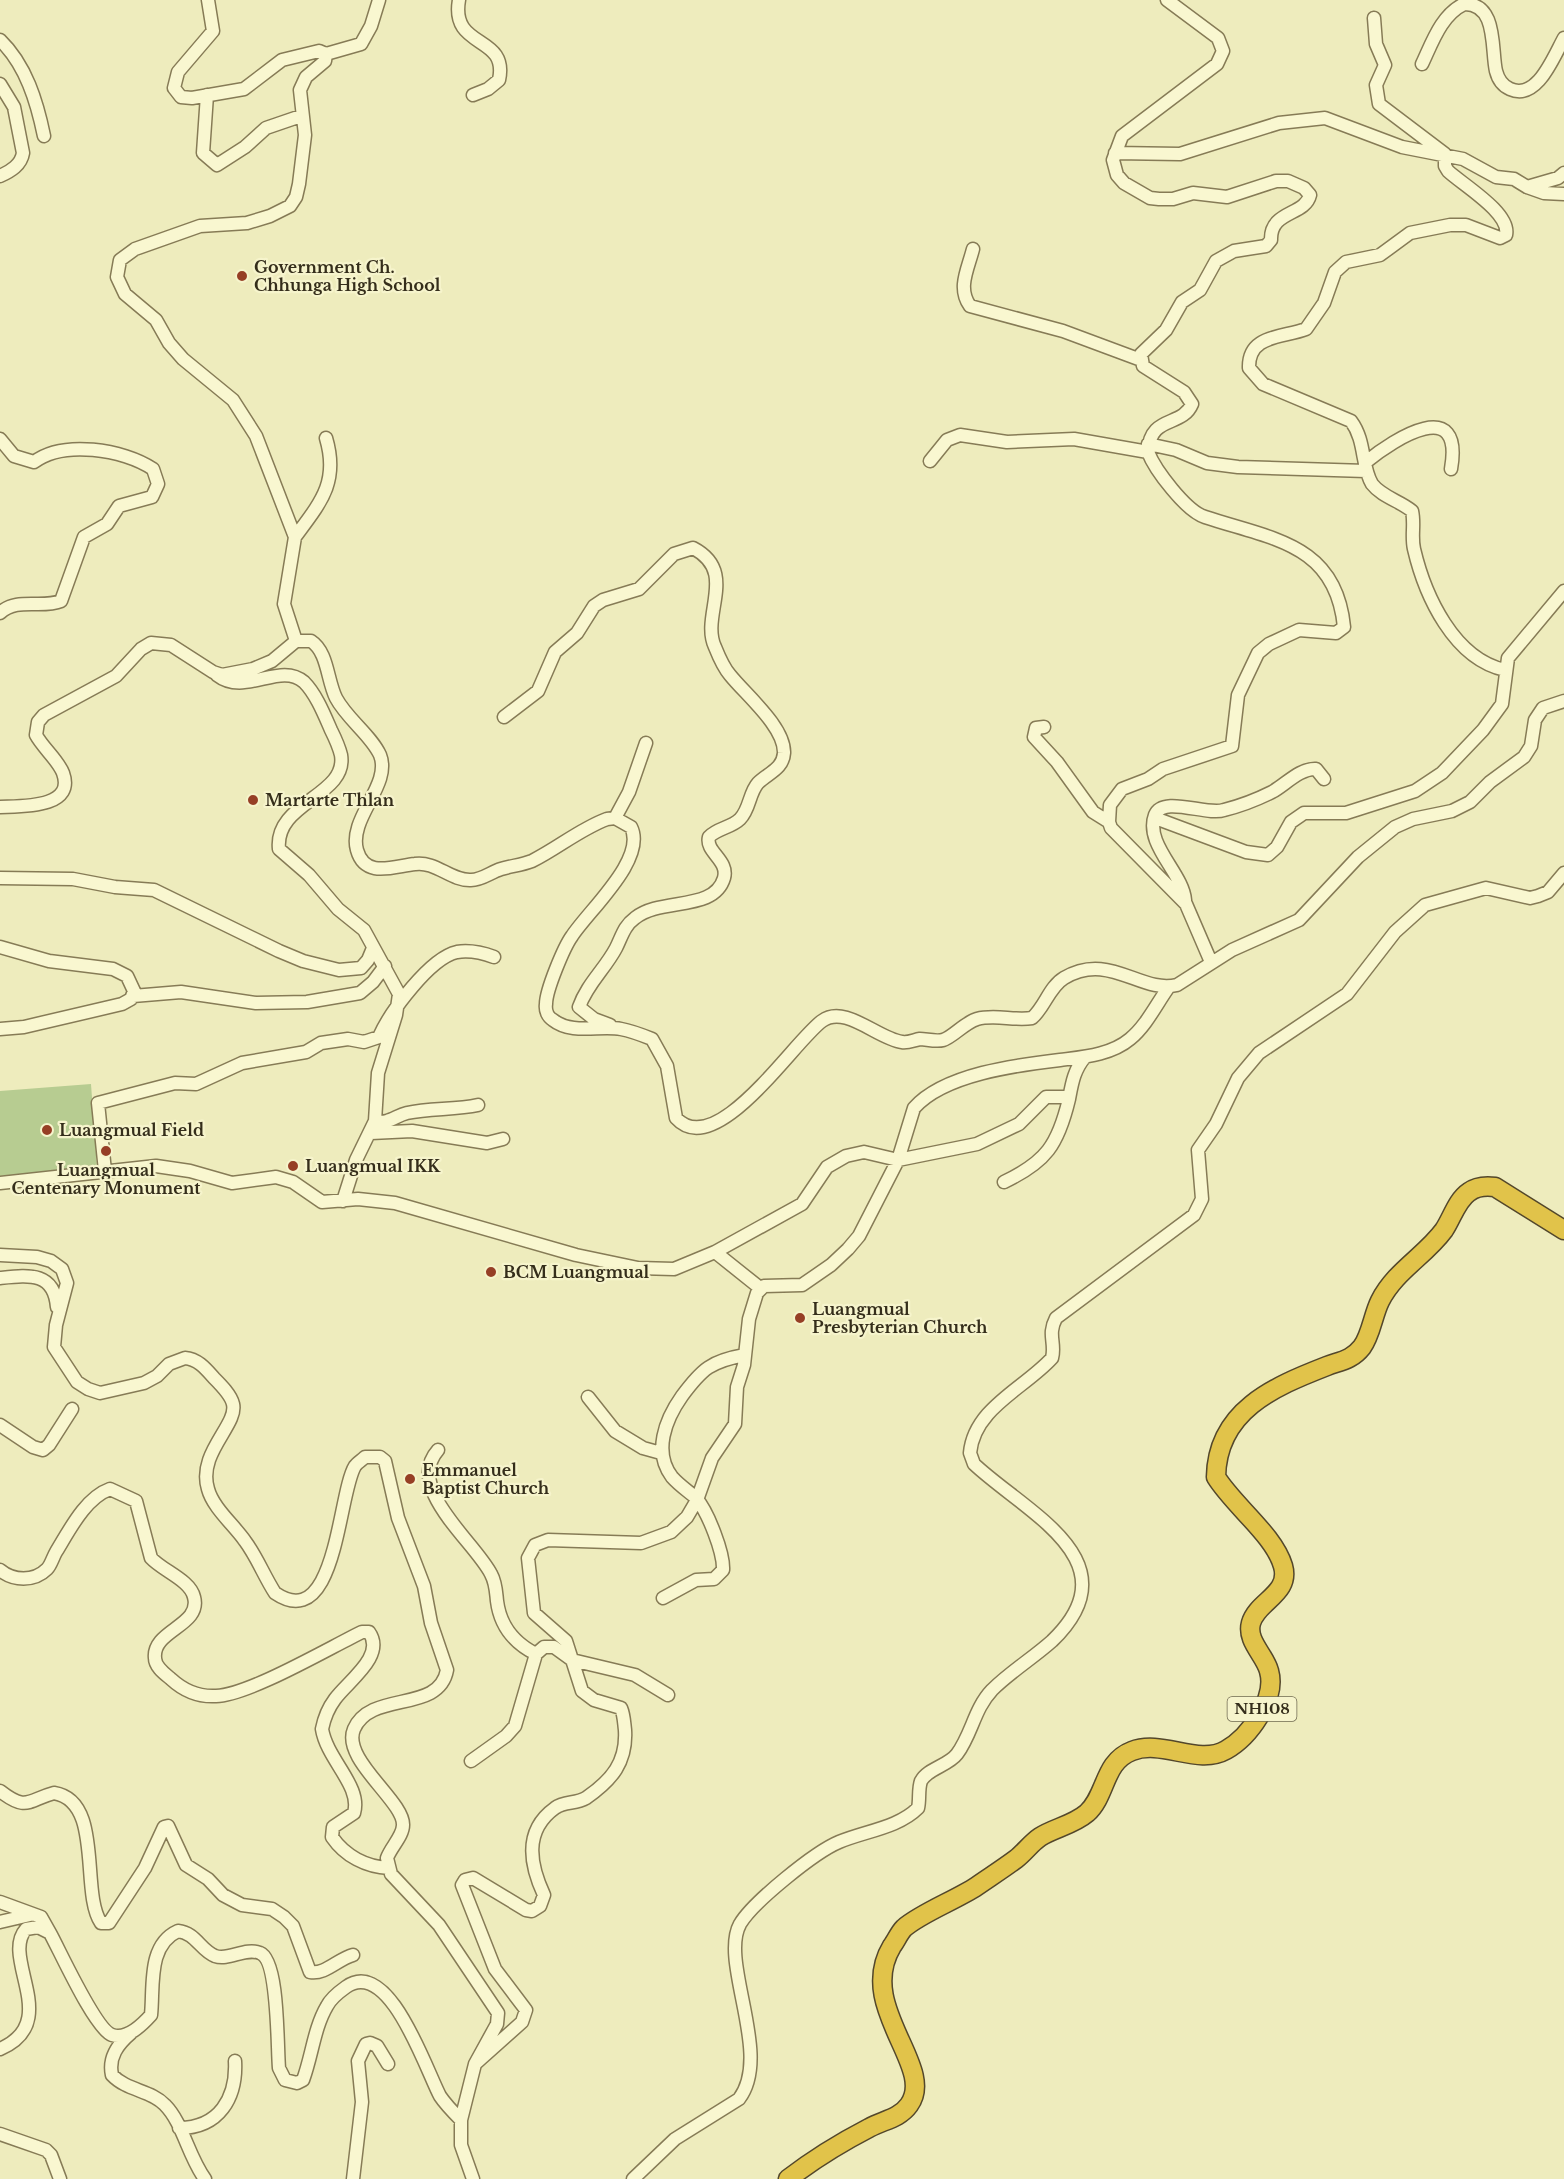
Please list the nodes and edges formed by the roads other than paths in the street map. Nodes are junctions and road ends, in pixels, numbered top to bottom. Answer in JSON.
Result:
{"nodes":[{"id":1,"x":208,"y":0,"type":"edge"},
{"id":2,"x":379,"y":0,"type":"edge"},
{"id":3,"x":459,"y":0,"type":"edge"},
{"id":4,"x":1167,"y":0,"type":"edge"},
{"id":5,"x":1374,"y":18,"type":"dead end"},
{"id":6,"x":1564,"y":38,"type":"edge"},
{"id":7,"x":0,"y":40,"type":"edge"},
{"id":8,"x":326,"y":54,"type":"junction"},
{"id":9,"x":1422,"y":64,"type":"dead end"},
{"id":10,"x":0,"y":84,"type":"edge"},
{"id":11,"x":207,"y":95,"type":"junction"},
{"id":12,"x":473,"y":95,"type":"dead end"},
{"id":13,"x":301,"y":116,"type":"junction"},
{"id":14,"x":44,"y":136,"type":"dead end"},
{"id":15,"x":1115,"y":153,"type":"junction"},
{"id":16,"x":1445,"y":154,"type":"junction"},
{"id":17,"x":1564,"y":173,"type":"edge"},
{"id":18,"x":0,"y":176,"type":"edge"},
{"id":19,"x":1527,"y":187,"type":"junction"},
{"id":20,"x":1564,"y":194,"type":"edge"},
{"id":21,"x":974,"y":249,"type":"dead end"},
{"id":22,"x":1141,"y":360,"type":"junction"},
{"id":23,"x":326,"y":438,"type":"dead end"},
{"id":24,"x":0,"y":440,"type":"edge"},
{"id":25,"x":1148,"y":448,"type":"junction"},
{"id":26,"x":930,"y":461,"type":"dead end"},
{"id":27,"x":1366,"y":466,"type":"junction"},
{"id":28,"x":1451,"y":469,"type":"dead end"},
{"id":29,"x":295,"y":537,"type":"junction"},
{"id":30,"x":1564,"y":591,"type":"edge"},
{"id":31,"x":1559,"y":599,"type":"edge"},
{"id":32,"x":0,"y":613,"type":"edge"},
{"id":33,"x":296,"y":641,"type":"junction"},
{"id":34,"x":1504,"y":670,"type":"junction"},
{"id":35,"x":213,"y":672,"type":"junction"},
{"id":36,"x":1564,"y":701,"type":"edge"},
{"id":37,"x":504,"y":717,"type":"dead end"},
{"id":38,"x":1044,"y":727,"type":"dead end"},
{"id":39,"x":646,"y":743,"type":"dead end"},
{"id":40,"x":1324,"y":779,"type":"dead end"},
{"id":41,"x":0,"y":807,"type":"edge"},
{"id":42,"x":615,"y":818,"type":"junction"},
{"id":43,"x":1155,"y":818,"type":"junction"},
{"id":44,"x":1109,"y":822,"type":"junction"},
{"id":45,"x":1564,"y":873,"type":"edge"},
{"id":46,"x":0,"y":879,"type":"edge"},
{"id":47,"x":1186,"y":904,"type":"junction"},
{"id":48,"x":0,"y":947,"type":"edge"},
{"id":49,"x":373,"y":948,"type":"junction"},
{"id":50,"x":494,"y":957,"type":"dead end"},
{"id":51,"x":1211,"y":963,"type":"junction"},
{"id":52,"x":385,"y":966,"type":"junction"},
{"id":53,"x":1168,"y":988,"type":"junction"},
{"id":54,"x":133,"y":996,"type":"junction"},
{"id":55,"x":399,"y":1005,"type":"junction"},
{"id":56,"x":0,"y":1029,"type":"edge"},
{"id":57,"x":619,"y":1029,"type":"junction"},
{"id":58,"x":1085,"y":1057,"type":"junction"},
{"id":59,"x":1069,"y":1097,"type":"junction"},
{"id":60,"x":478,"y":1105,"type":"dead end"},
{"id":61,"x":373,"y":1127,"type":"junction"},
{"id":62,"x":503,"y":1139,"type":"dead end"},
{"id":63,"x":898,"y":1160,"type":"junction"},
{"id":64,"x":105,"y":1172,"type":"junction"},
{"id":65,"x":1004,"y":1182,"type":"dead end"},
{"id":66,"x":0,"y":1183,"type":"edge"},
{"id":67,"x":343,"y":1201,"type":"junction"},
{"id":68,"x":1564,"y":1230,"type":"edge"},
{"id":69,"x":715,"y":1252,"type":"junction"},
{"id":70,"x":0,"y":1255,"type":"edge"},
{"id":71,"x":0,"y":1278,"type":"edge"},
{"id":72,"x":760,"y":1288,"type":"junction"},
{"id":73,"x":58,"y":1314,"type":"junction"},
{"id":74,"x":744,"y":1355,"type":"junction"},
{"id":75,"x":588,"y":1396,"type":"dead end"},
{"id":76,"x":72,"y":1409,"type":"dead end"},
{"id":77,"x":0,"y":1425,"type":"edge"},
{"id":78,"x":438,"y":1450,"type":"dead end"},
{"id":79,"x":661,"y":1453,"type":"junction"},
{"id":80,"x":697,"y":1500,"type":"junction"},
{"id":81,"x":0,"y":1570,"type":"edge"},
{"id":82,"x":663,"y":1598,"type":"dead end"},
{"id":83,"x":536,"y":1654,"type":"junction"},
{"id":84,"x":572,"y":1660,"type":"junction"},
{"id":85,"x":668,"y":1695,"type":"dead end"},
{"id":86,"x":471,"y":1761,"type":"dead end"},
{"id":87,"x":0,"y":1791,"type":"edge"},
{"id":88,"x":389,"y":1868,"type":"junction"},
{"id":89,"x":0,"y":1902,"type":"edge"},
{"id":90,"x":32,"y":1914,"type":"junction"},
{"id":91,"x":0,"y":1922,"type":"edge"},
{"id":92,"x":51,"y":1933,"type":"junction"},
{"id":93,"x":353,"y":1955,"type":"dead end"},
{"id":94,"x":132,"y":2032,"type":"junction"},
{"id":95,"x":0,"y":2049,"type":"edge"},
{"id":96,"x":235,"y":2061,"type":"dead end"},
{"id":97,"x":388,"y":2064,"type":"dead end"},
{"id":98,"x":475,"y":2064,"type":"junction"},
{"id":99,"x":461,"y":2120,"type":"junction"},
{"id":100,"x":179,"y":2128,"type":"junction"},
{"id":101,"x":0,"y":2134,"type":"edge"},
{"id":102,"x":60,"y":2179,"type":"edge"},
{"id":103,"x":205,"y":2179,"type":"edge"},
{"id":104,"x":353,"y":2179,"type":"edge"},
{"id":105,"x":473,"y":2179,"type":"edge"},
{"id":106,"x":633,"y":2179,"type":"edge"},
{"id":107,"x":788,"y":2179,"type":"edge"}],
"edges":[{"from":1,"to":11,"type":"street"},
{"from":2,"to":8,"type":"street"},
{"from":3,"to":12,"type":"street"},
{"from":4,"to":15,"type":"street"},
{"from":5,"to":16,"type":"street"},
{"from":6,"to":9,"type":"street"},
{"from":7,"to":14,"type":"street"},
{"from":8,"to":11,"type":"street"},
{"from":8,"to":13,"type":"street"},
{"from":10,"to":18,"type":"street"},
{"from":11,"to":13,"type":"street"},
{"from":13,"to":29,"type":"street"},
{"from":15,"to":16,"type":"street"},
{"from":15,"to":22,"type":"street"},
{"from":16,"to":19,"type":"street"},
{"from":16,"to":27,"type":"street"},
{"from":17,"to":19,"type":"street"},
{"from":19,"to":20,"type":"street"},
{"from":21,"to":22,"type":"street"},
{"from":22,"to":25,"type":"street"},
{"from":23,"to":29,"type":"street"},
{"from":24,"to":32,"type":"street"},
{"from":25,"to":26,"type":"street"},
{"from":25,"to":27,"type":"street"},
{"from":25,"to":44,"type":"street"},
{"from":27,"to":28,"type":"street"},
{"from":27,"to":34,"type":"street"},
{"from":29,"to":33,"type":"street"},
{"from":30,"to":31,"type":"street"},
{"from":31,"to":34,"type":"street"},
{"from":33,"to":35,"type":"street"},
{"from":33,"to":42,"type":"street"},
{"from":34,"to":43,"type":"street"},
{"from":35,"to":41,"type":"street"},
{"from":35,"to":49,"type":"street"},
{"from":36,"to":51,"type":"street"},
{"from":37,"to":57,"type":"street"},
{"from":38,"to":44,"type":"street"},
{"from":39,"to":42,"type":"street"},
{"from":40,"to":43,"type":"street"},
{"from":42,"to":57,"type":"street"},
{"from":43,"to":47,"type":"street"},
{"from":44,"to":47,"type":"street"},
{"from":45,"to":106,"type":"street"},
{"from":46,"to":49,"type":"street"},
{"from":47,"to":51,"type":"street"},
{"from":48,"to":54,"type":"street"},
{"from":49,"to":52,"type":"street"},
{"from":50,"to":55,"type":"street"},
{"from":51,"to":53,"type":"street"},
{"from":52,"to":54,"type":"street"},
{"from":52,"to":55,"type":"street"},
{"from":53,"to":57,"type":"street"},
{"from":53,"to":58,"type":"street"},
{"from":54,"to":56,"type":"street"},
{"from":55,"to":61,"type":"street"},
{"from":55,"to":64,"type":"street"},
{"from":58,"to":59,"type":"street"},
{"from":58,"to":63,"type":"street"},
{"from":59,"to":63,"type":"street"},
{"from":59,"to":65,"type":"street"},
{"from":60,"to":61,"type":"street"},
{"from":61,"to":62,"type":"street"},
{"from":61,"to":67,"type":"street"},
{"from":63,"to":69,"type":"street"},
{"from":63,"to":72,"type":"street"},
{"from":64,"to":66,"type":"street"},
{"from":64,"to":67,"type":"street"},
{"from":67,"to":69,"type":"street"},
{"from":68,"to":107,"type":"highway","number":"NH108"},
{"from":69,"to":72,"type":"street"},
{"from":70,"to":73,"type":"street"},
{"from":71,"to":73,"type":"street"},
{"from":72,"to":74,"type":"street"},
{"from":73,"to":88,"type":"street"},
{"from":74,"to":79,"type":"street"},
{"from":74,"to":80,"type":"street"},
{"from":75,"to":79,"type":"street"},
{"from":76,"to":77,"type":"street"},
{"from":78,"to":83,"type":"street"},
{"from":79,"to":80,"type":"street"},
{"from":80,"to":82,"type":"street"},
{"from":80,"to":84,"type":"street"},
{"from":81,"to":88,"type":"street"},
{"from":83,"to":84,"type":"street"},
{"from":83,"to":86,"type":"street"},
{"from":84,"to":85,"type":"street"},
{"from":84,"to":98,"type":"street"},
{"from":87,"to":93,"type":"street"},
{"from":88,"to":98,"type":"street"},
{"from":89,"to":90,"type":"street"},
{"from":90,"to":91,"type":"street"},
{"from":90,"to":92,"type":"street"},
{"from":92,"to":94,"type":"street"},
{"from":92,"to":95,"type":"street"},
{"from":94,"to":99,"type":"street"},
{"from":94,"to":100,"type":"street"},
{"from":96,"to":100,"type":"street"},
{"from":97,"to":104,"type":"street"},
{"from":98,"to":99,"type":"street"},
{"from":99,"to":105,"type":"street"},
{"from":100,"to":103,"type":"street"},
{"from":101,"to":102,"type":"street"}]}
